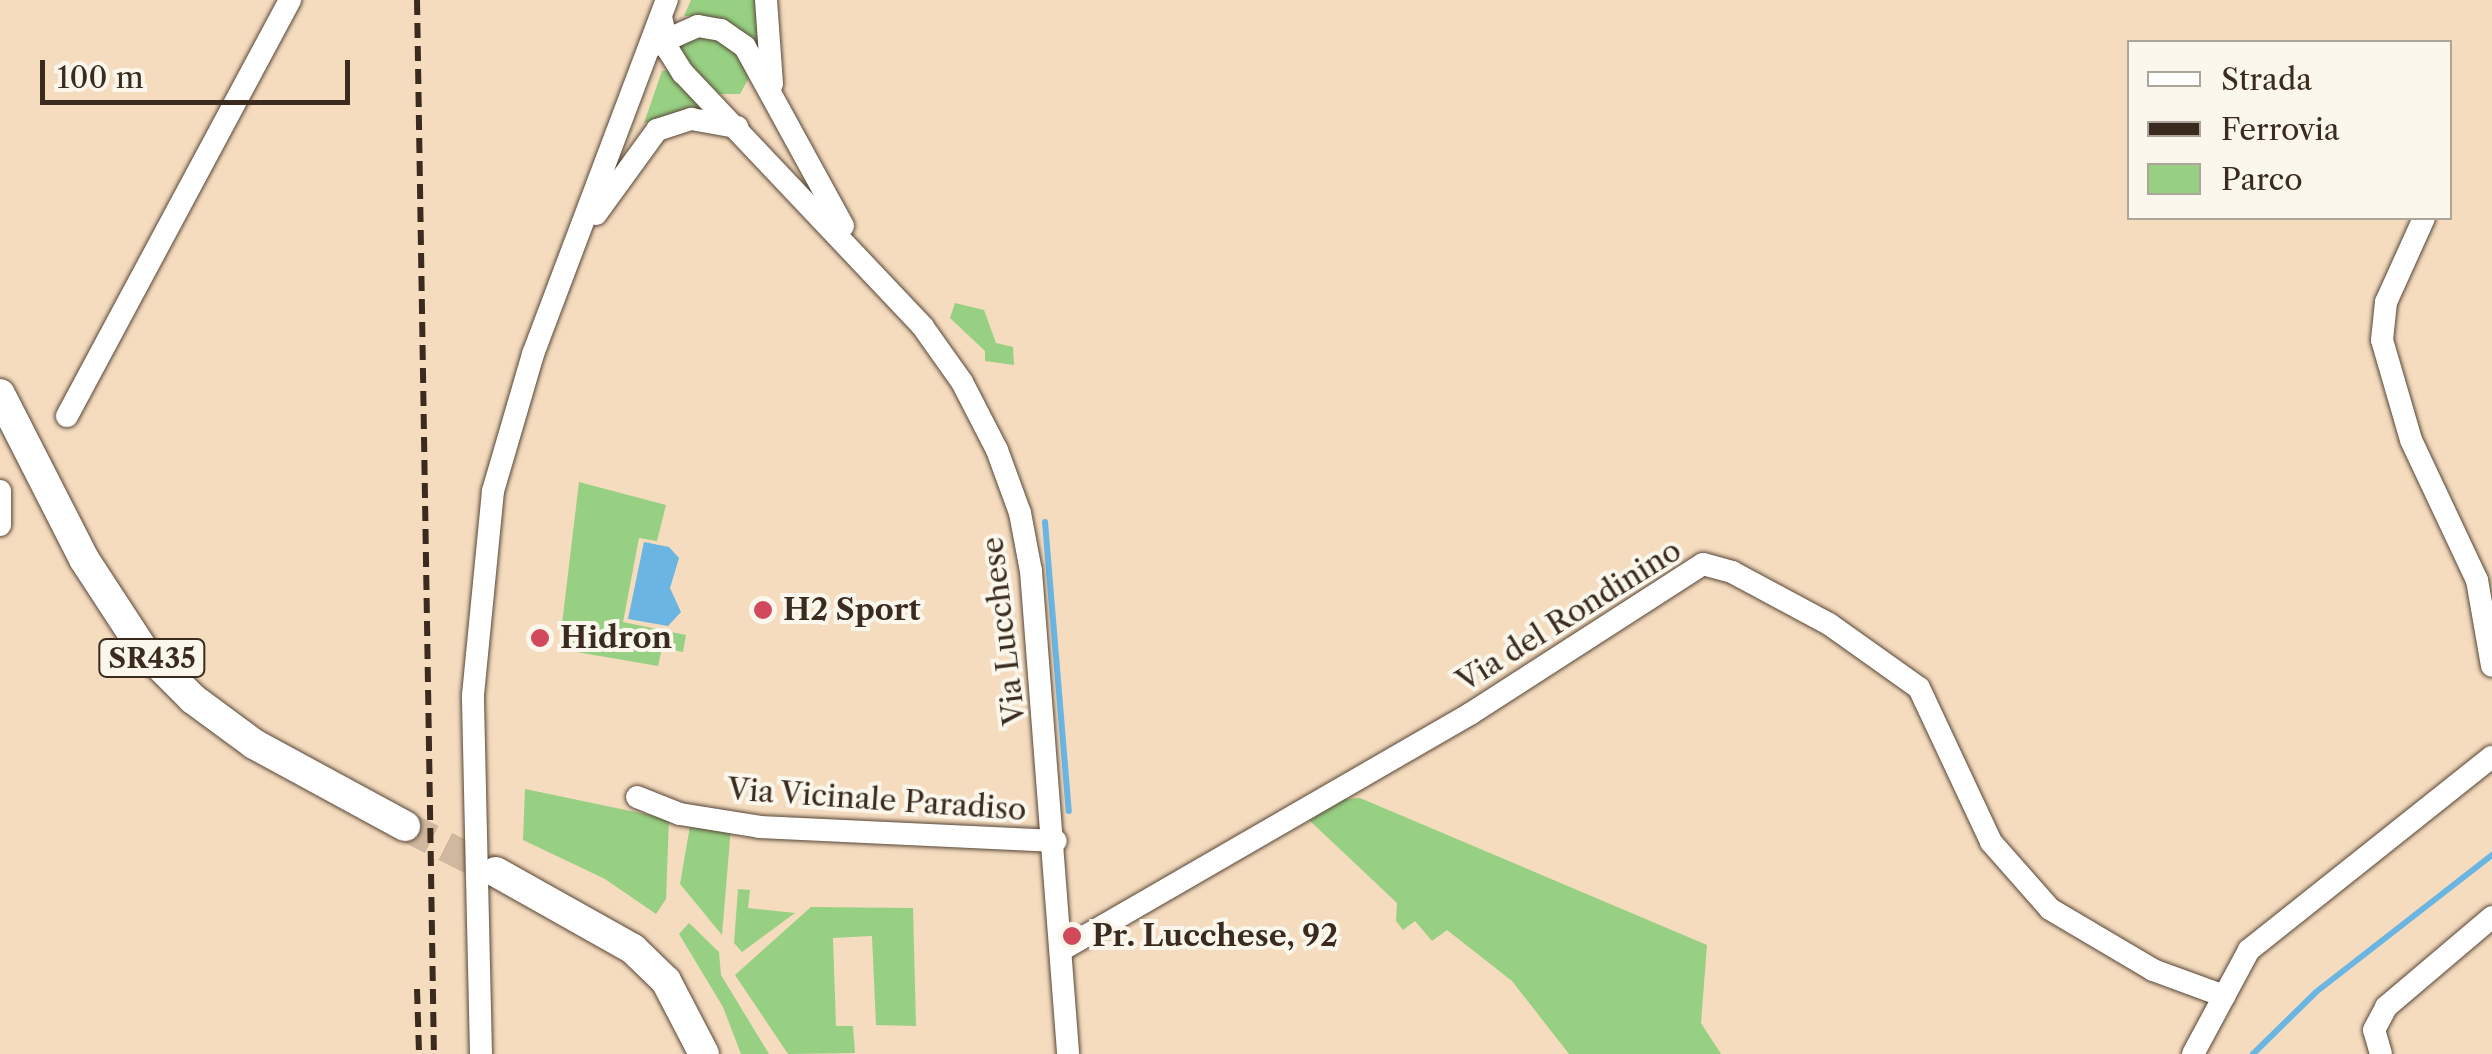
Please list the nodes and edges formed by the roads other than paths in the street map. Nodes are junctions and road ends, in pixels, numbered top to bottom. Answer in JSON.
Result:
{"nodes":[{"id":1,"x":290,"y":0,"type":"edge"},
{"id":2,"x":766,"y":0,"type":"edge"},
{"id":3,"x":660,"y":26,"type":"edge"},
{"id":4,"x":773,"y":98,"type":"junction"},
{"id":5,"x":737,"y":127,"type":"junction"},
{"id":6,"x":2423,"y":220,"type":"edge"},
{"id":7,"x":856,"y":252,"type":"junction"},
{"id":8,"x":570,"y":254,"type":"junction"},
{"id":9,"x":0,"y":394,"type":"edge"},
{"id":10,"x":67,"y":416,"type":"dead end"},
{"id":11,"x":0,"y":491,"type":"edge"},
{"id":12,"x":0,"y":525,"type":"edge"},
{"id":13,"x":2492,"y":666,"type":"edge"},
{"id":14,"x":2492,"y":757,"type":"edge"},
{"id":15,"x":637,"y":797,"type":"dead end"},
{"id":16,"x":405,"y":826,"type":"tunnel mouth"},
{"id":17,"x":1056,"y":841,"type":"junction"},
{"id":18,"x":496,"y":872,"type":"tunnel mouth"},
{"id":19,"x":2492,"y":916,"type":"edge"},
{"id":20,"x":1063,"y":949,"type":"junction"},
{"id":21,"x":2224,"y":996,"type":"junction"},
{"id":22,"x":481,"y":1054,"type":"edge"},
{"id":23,"x":704,"y":1054,"type":"edge"},
{"id":24,"x":1068,"y":1054,"type":"edge"},
{"id":25,"x":2193,"y":1054,"type":"edge"},
{"id":26,"x":2382,"y":1054,"type":"edge"}],
"edges":[{"from":1,"to":10,"type":"street"},
{"from":2,"to":4,"type":"street","name":"Via Lucchese"},
{"from":3,"to":4,"type":"street","name":"Via Lucchese"},
{"from":3,"to":5,"type":"street","name":"Via Lucchese"},
{"from":3,"to":8,"type":"street"},
{"from":4,"to":7,"type":"street","name":"Via Lucchese"},
{"from":5,"to":7,"type":"street","name":"Via Lucchese"},
{"from":5,"to":8,"type":"street"},
{"from":6,"to":13,"type":"street"},
{"from":7,"to":17,"type":"street","name":"Via Lucchese"},
{"from":8,"to":22,"type":"street"},
{"from":9,"to":16,"type":"main road","number":"SR435"},
{"from":11,"to":12,"type":"street"},
{"from":14,"to":21,"type":"street"},
{"from":15,"to":17,"type":"street","name":"Via Vicinale Paradiso"},
{"from":17,"to":20,"type":"street","name":"Via Lucchese"},
{"from":18,"to":23,"type":"main road"},
{"from":19,"to":26,"type":"street"},
{"from":20,"to":21,"type":"street","name":"Via del Rondinino"},
{"from":20,"to":24,"type":"street","name":"Via Lucchese"},
{"from":21,"to":25,"type":"street"}]}
